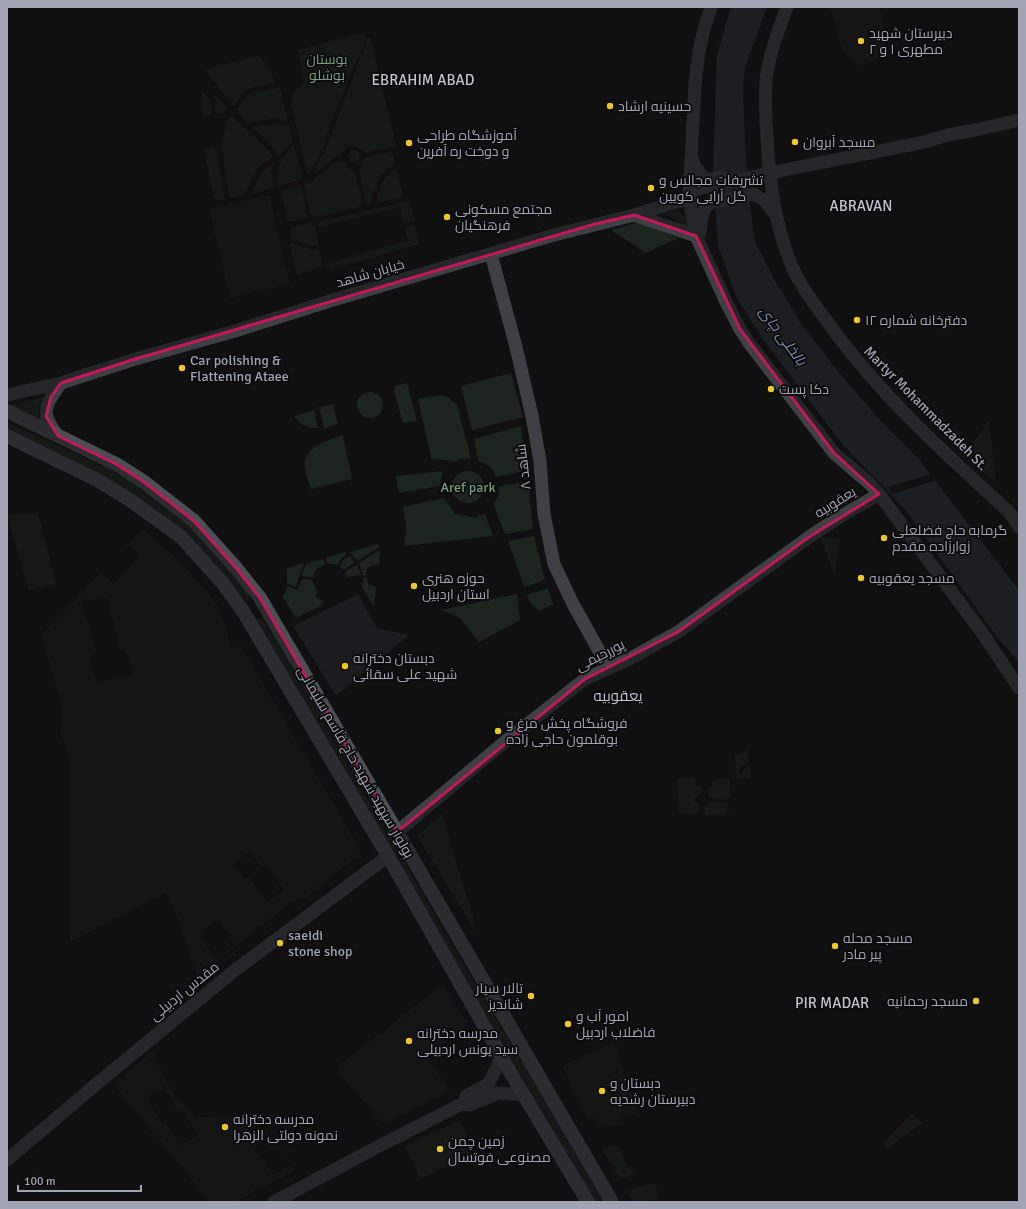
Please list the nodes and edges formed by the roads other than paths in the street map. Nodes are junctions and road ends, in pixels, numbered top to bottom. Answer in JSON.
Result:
{"nodes":[{"id":1,"x":712,"y":7,"type":"edge"},
{"id":2,"x":787,"y":7,"type":"edge"},
{"id":3,"x":1019,"y":120,"type":"edge"},
{"id":4,"x":768,"y":148,"type":"junction"},
{"id":5,"x":691,"y":154,"type":"junction"},
{"id":6,"x":770,"y":179,"type":"junction"},
{"id":7,"x":752,"y":183,"type":"junction"},
{"id":8,"x":712,"y":192,"type":"junction"},
{"id":9,"x":689,"y":198,"type":"junction"},
{"id":10,"x":634,"y":215,"type":"junction"},
{"id":11,"x":775,"y":215,"type":"junction"},
{"id":12,"x":698,"y":239,"type":"junction"},
{"id":13,"x":491,"y":254,"type":"junction"},
{"id":14,"x":61,"y":383,"type":"junction"},
{"id":15,"x":7,"y":395,"type":"edge"},
{"id":16,"x":7,"y":411,"type":"edge"},
{"id":17,"x":7,"y":436,"type":"edge"},
{"id":18,"x":58,"y":436,"type":"junction"},
{"id":19,"x":879,"y":494,"type":"junction"},
{"id":20,"x":1019,"y":527,"type":"edge"},
{"id":21,"x":809,"y":537,"type":"joint"},
{"id":22,"x":260,"y":598,"type":"junction"},
{"id":23,"x":243,"y":611,"type":"junction"},
{"id":24,"x":608,"y":667,"type":"junction"},
{"id":25,"x":1019,"y":688,"type":"edge"},
{"id":26,"x":398,"y":832,"type":"junction"},
{"id":27,"x":388,"y":856,"type":"junction"},
{"id":28,"x":501,"y":1056,"type":"junction"},
{"id":29,"x":524,"y":1095,"type":"junction"},
{"id":30,"x":464,"y":1103,"type":"junction"},
{"id":31,"x":7,"y":1160,"type":"edge"},
{"id":32,"x":274,"y":1202,"type":"edge"},
{"id":33,"x":588,"y":1202,"type":"edge"},
{"id":34,"x":612,"y":1202,"type":"edge"}],
"edges":[{"from":1,"to":5,"type":"main road"},
{"from":2,"to":4,"type":"main road","name":"Martyr Mohammadzadeh St."},
{"from":3,"to":6,"type":"main road"},
{"from":4,"to":6,"type":"main road","name":"Martyr Mohammadzadeh St."},
{"from":4,"to":7,"type":"main road"},
{"from":5,"to":8,"type":"main road"},
{"from":5,"to":9,"type":"main road"},
{"from":6,"to":7,"type":"main road"},
{"from":6,"to":11,"type":"main road","name":"Martyr Mohammadzadeh St."},
{"from":7,"to":8,"type":"main road"},
{"from":7,"to":8,"type":"main road"},
{"from":7,"to":11,"type":"main road"},
{"from":8,"to":9,"type":"main road"},
{"from":8,"to":12,"type":"main road"},
{"from":9,"to":10,"type":"main road","name":"خیابان شاهد"},
{"from":9,"to":12,"type":"main road"},
{"from":10,"to":12,"type":"main road"},
{"from":10,"to":13,"type":"main road","name":"خیابان شاهد"},
{"from":11,"to":20,"type":"main road","name":"Martyr Mohammadzadeh St."},
{"from":12,"to":19,"type":"main road"},
{"from":13,"to":14,"type":"main road","name":"خیابان شاهد"},
{"from":13,"to":24,"type":"main road","name":"شاهد ۸"},
{"from":14,"to":15,"type":"main road","name":"خیابان شاهد"},
{"from":14,"to":18,"type":"main road"},
{"from":16,"to":18,"type":"main road","name":"بولوار سپهبد شهید حاج قاسم سلیمانی"},
{"from":17,"to":23,"type":"main road","name":"بولوار سپهبد شهید حاج قاسم سلیمانی"},
{"from":18,"to":22,"type":"main road","name":"بولوار سپهبد شهید حاج قاسم سلیمانی"},
{"from":19,"to":21,"type":"main road","name":"یعقوبیه"},
{"from":19,"to":25,"type":"main road"},
{"from":21,"to":24,"type":"main road","name":"پوررحیمی"},
{"from":22,"to":23,"type":"main road"},
{"from":22,"to":26,"type":"main road","name":"بولوار سپهبد شهید حاج قاسم سلیمانی"},
{"from":23,"to":27,"type":"main road","name":"بولوار سپهبد شهید حاج قاسم سلیمانی"},
{"from":24,"to":26,"type":"main road","name":"پوررحیمی"},
{"from":26,"to":34,"type":"main road","name":"بولوار سپهبد شهید حاج قاسم سلیمانی"},
{"from":27,"to":28,"type":"main road","name":"بولوار سپهبد شهید حاج قاسم سلیمانی"},
{"from":27,"to":31,"type":"main road","name":"مقدس اردبیلی"},
{"from":28,"to":29,"type":"main road","name":"بولوار سپهبد شهید حاج قاسم سلیمانی"},
{"from":28,"to":30,"type":"main road"},
{"from":29,"to":30,"type":"main road"},
{"from":29,"to":33,"type":"main road","name":"بولوار سپهبد شهید حاج قاسم سلیمانی"},
{"from":30,"to":32,"type":"main road"}]}
